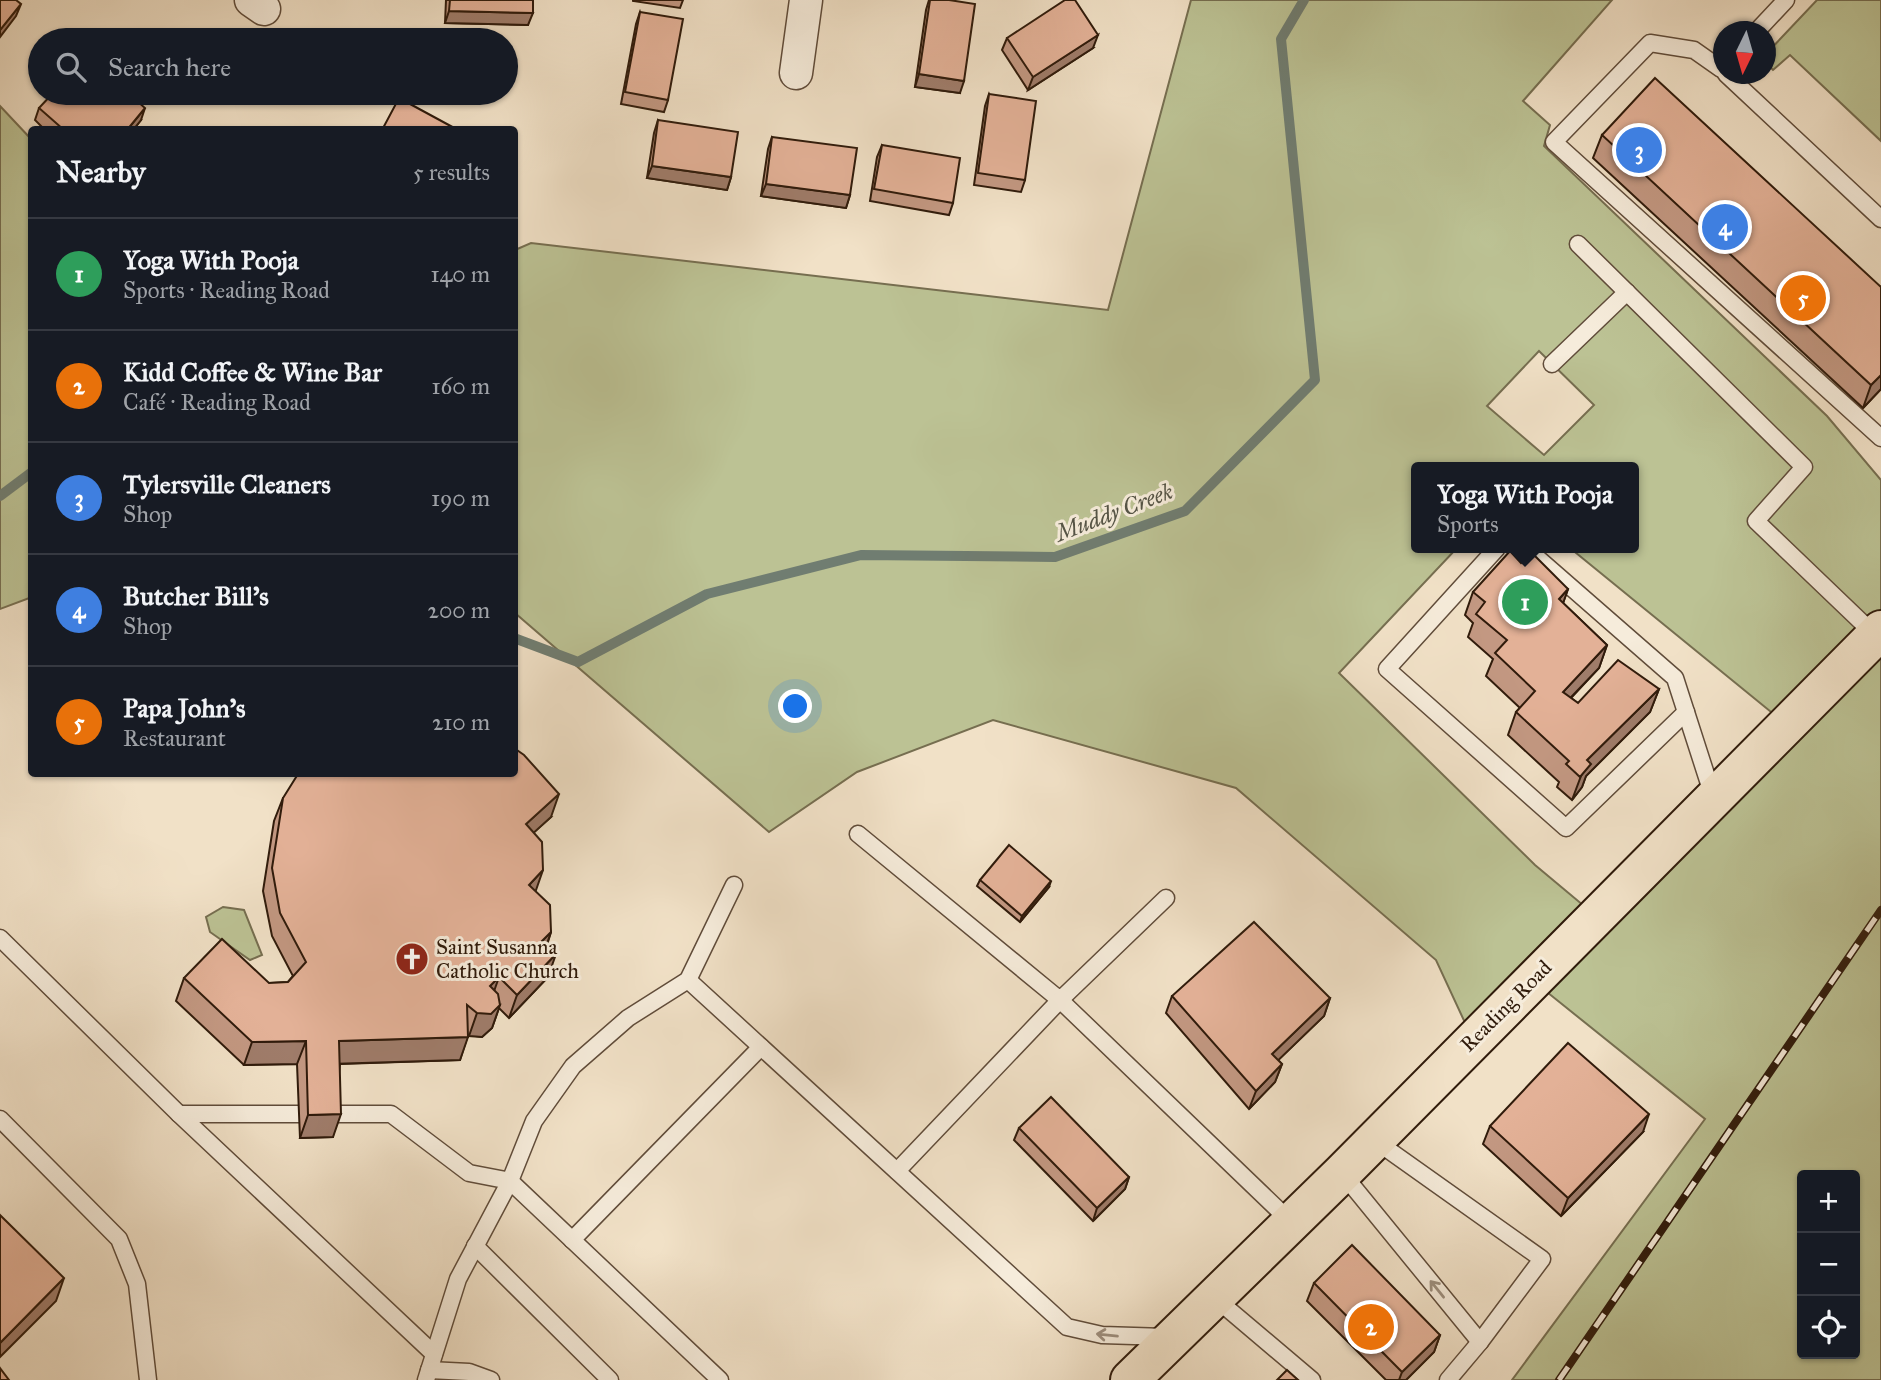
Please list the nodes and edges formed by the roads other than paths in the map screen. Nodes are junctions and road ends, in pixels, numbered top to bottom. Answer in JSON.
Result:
{"nodes":[{"id":1,"x":806,"y":0,"type":"edge"},
{"id":2,"x":1786,"y":0,"type":"edge"},
{"id":3,"x":1766,"y":21,"type":"edge"},
{"id":4,"x":1713,"y":63,"type":"edge"},
{"id":5,"x":796,"y":73,"type":"dead end"},
{"id":6,"x":1738,"y":84,"type":"edge"},
{"id":7,"x":1881,"y":219,"type":"edge"},
{"id":8,"x":1578,"y":244,"type":"dead end"},
{"id":9,"x":1627,"y":292,"type":"junction"},
{"id":10,"x":1552,"y":364,"type":"dead end"},
{"id":11,"x":1881,"y":438,"type":"edge"},
{"id":12,"x":1492,"y":553,"type":"edge"},
{"id":13,"x":1532,"y":553,"type":"edge"},
{"id":14,"x":1878,"y":633,"type":"edge"},
{"id":15,"x":1686,"y":712,"type":"junction"},
{"id":16,"x":1714,"y":798,"type":"junction"},
{"id":17,"x":858,"y":835,"type":"dead end"},
{"id":18,"x":734,"y":885,"type":"dead end"},
{"id":19,"x":1166,"y":898,"type":"dead end"},
{"id":20,"x":0,"y":938,"type":"edge"},
{"id":21,"x":688,"y":980,"type":"junction"},
{"id":22,"x":1060,"y":1000,"type":"junction"},
{"id":23,"x":761,"y":1047,"type":"junction"},
{"id":24,"x":179,"y":1114,"type":"junction"},
{"id":25,"x":0,"y":1119,"type":"edge"},
{"id":26,"x":1373,"y":1139,"type":"junction"},
{"id":27,"x":897,"y":1171,"type":"junction"},
{"id":28,"x":1342,"y":1173,"type":"junction"},
{"id":29,"x":510,"y":1181,"type":"junction"},
{"id":30,"x":1291,"y":1222,"type":"junction"},
{"id":31,"x":572,"y":1240,"type":"junction"},
{"id":32,"x":475,"y":1246,"type":"junction"},
{"id":33,"x":1214,"y":1298,"type":"junction"},
{"id":34,"x":1174,"y":1337,"type":"junction"},
{"id":35,"x":1480,"y":1342,"type":"junction"},
{"id":36,"x":430,"y":1368,"type":"edge"},
{"id":37,"x":710,"y":1376,"type":"edge"},
{"id":38,"x":148,"y":1380,"type":"edge"},
{"id":39,"x":491,"y":1380,"type":"edge"},
{"id":40,"x":610,"y":1380,"type":"edge"},
{"id":41,"x":1130,"y":1380,"type":"edge"},
{"id":42,"x":1312,"y":1380,"type":"edge"},
{"id":43,"x":1448,"y":1380,"type":"edge"}],
"edges":[{"from":1,"to":5,"type":"street"},
{"from":2,"to":3,"type":"lane"},
{"from":4,"to":11,"type":"lane"},
{"from":6,"to":7,"type":"lane"},
{"from":8,"to":9,"type":"lane"},
{"from":9,"to":10,"type":"lane"},
{"from":9,"to":14,"type":"lane"},
{"from":12,"to":15,"type":"lane"},
{"from":13,"to":15,"type":"lane"},
{"from":14,"to":16,"type":"main road","name":"Reading Road"},
{"from":15,"to":16,"type":"lane"},
{"from":16,"to":26,"type":"main road","name":"Reading Road"},
{"from":17,"to":22,"type":"lane"},
{"from":18,"to":21,"type":"lane"},
{"from":19,"to":22,"type":"lane"},
{"from":20,"to":24,"type":"lane"},
{"from":21,"to":23,"type":"lane"},
{"from":21,"to":29,"type":"lane"},
{"from":22,"to":27,"type":"lane"},
{"from":22,"to":30,"type":"lane"},
{"from":23,"to":27,"type":"lane"},
{"from":23,"to":31,"type":"lane"},
{"from":24,"to":29,"type":"lane"},
{"from":24,"to":36,"type":"lane"},
{"from":25,"to":38,"type":"lane"},
{"from":26,"to":28,"type":"main road","name":"Reading Road"},
{"from":26,"to":35,"type":"lane"},
{"from":34,"to":27,"type":"lane","one_way":true},
{"from":28,"to":30,"type":"main road","name":"Reading Road"},
{"from":35,"to":28,"type":"lane","one_way":true},
{"from":29,"to":31,"type":"lane"},
{"from":29,"to":32,"type":"lane"},
{"from":30,"to":33,"type":"main road","name":"Reading Road"},
{"from":31,"to":37,"type":"lane"},
{"from":32,"to":36,"type":"lane"},
{"from":32,"to":40,"type":"lane"},
{"from":33,"to":34,"type":"main road","name":"Reading Road"},
{"from":33,"to":42,"type":"lane"},
{"from":34,"to":41,"type":"main road","name":"Reading Road"},
{"from":35,"to":43,"type":"lane"},
{"from":36,"to":39,"type":"lane"}]}
